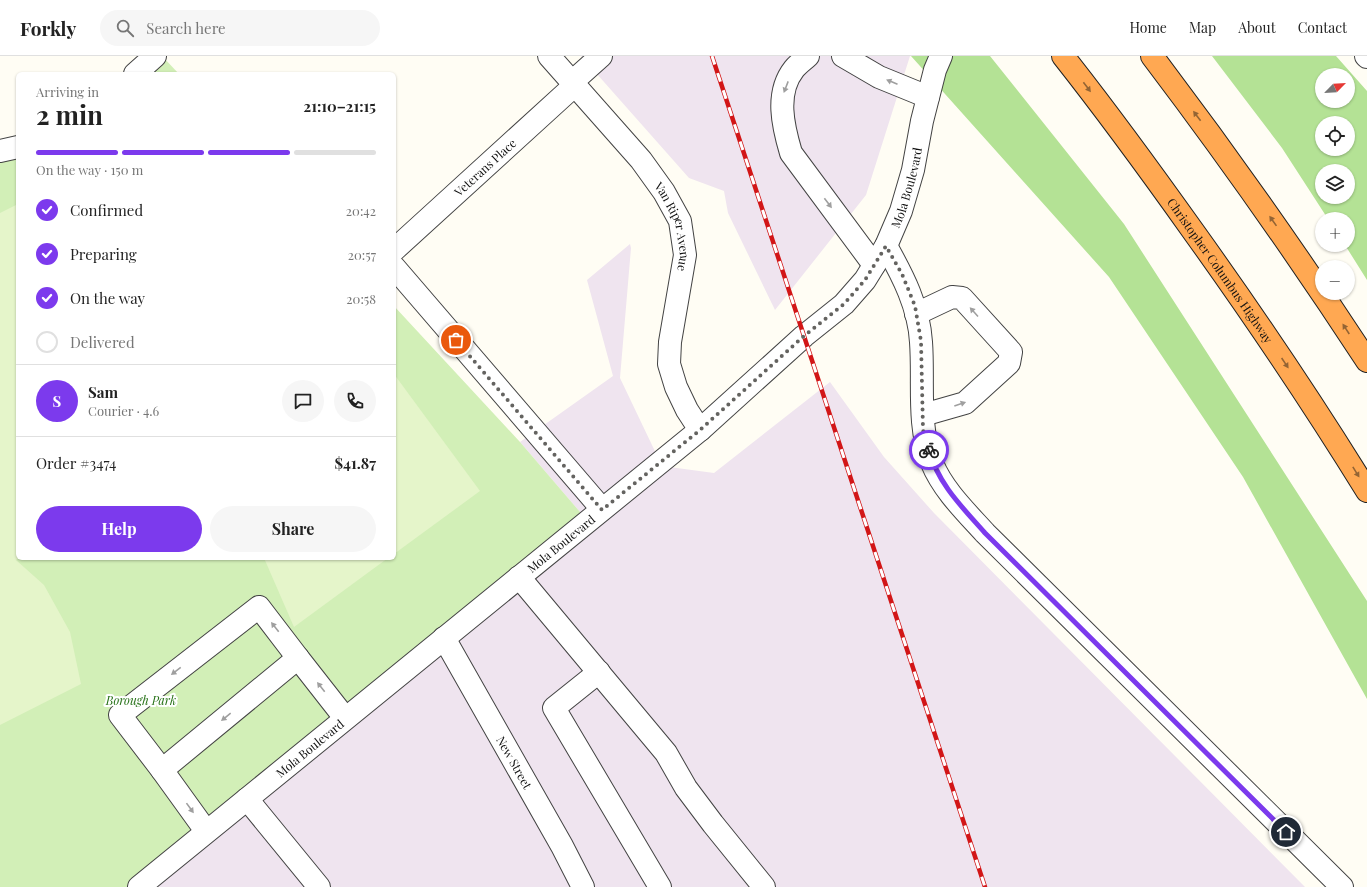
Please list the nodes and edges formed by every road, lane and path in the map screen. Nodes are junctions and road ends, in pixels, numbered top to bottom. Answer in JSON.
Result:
{"nodes":[{"id":1,"x":155,"y":56,"type":"edge"},
{"id":2,"x":549,"y":56,"type":"edge"},
{"id":3,"x":601,"y":56,"type":"edge"},
{"id":4,"x":808,"y":56,"type":"edge"},
{"id":5,"x":843,"y":56,"type":"edge"},
{"id":6,"x":941,"y":56,"type":"edge"},
{"id":7,"x":1063,"y":56,"type":"edge"},
{"id":8,"x":1152,"y":56,"type":"edge"},
{"id":9,"x":136,"y":72,"type":"edge"},
{"id":10,"x":574,"y":83,"type":"junction"},
{"id":11,"x":928,"y":97,"type":"junction"},
{"id":12,"x":16,"y":147,"type":"edge"},
{"id":13,"x":0,"y":151,"type":"edge"},
{"id":14,"x":886,"y":246,"type":"junction"},
{"id":15,"x":396,"y":248,"type":"edge"},
{"id":16,"x":874,"y":265,"type":"junction"},
{"id":17,"x":396,"y":269,"type":"edge"},
{"id":18,"x":916,"y":314,"type":"junction"},
{"id":19,"x":1367,"y":361,"type":"edge"},
{"id":20,"x":923,"y":415,"type":"junction"},
{"id":21,"x":700,"y":430,"type":"junction"},
{"id":22,"x":1367,"y":491,"type":"edge"},
{"id":23,"x":602,"y":510,"type":"junction"},
{"id":24,"x":519,"y":577,"type":"junction"},
{"id":25,"x":444,"y":638,"type":"junction"},
{"id":26,"x":298,"y":658,"type":"junction"},
{"id":27,"x":598,"y":672,"type":"junction"},
{"id":28,"x":345,"y":718,"type":"junction"},
{"id":29,"x":162,"y":770,"type":"junction"},
{"id":30,"x":247,"y":799,"type":"junction"},
{"id":31,"x":206,"y":831,"type":"junction"},
{"id":32,"x":145,"y":885,"type":"edge"},
{"id":33,"x":319,"y":887,"type":"edge"},
{"id":34,"x":583,"y":887,"type":"edge"},
{"id":35,"x":660,"y":887,"type":"edge"},
{"id":36,"x":764,"y":887,"type":"edge"},
{"id":37,"x":1342,"y":887,"type":"edge"}],
"edges":[{"from":1,"to":9,"type":"street"},
{"from":2,"to":10,"type":"street","name":"Van Riper Avenue"},
{"from":3,"to":10,"type":"street","name":"Veterans Place"},
{"from":4,"to":16,"type":"street","one_way":true},
{"from":11,"to":5,"type":"street","one_way":true},
{"from":6,"to":11,"type":"street","name":"Mola Boulevard"},
{"from":7,"to":22,"type":"highway","name":"Christopher Columbus Highway","one_way":true},
{"from":19,"to":8,"type":"highway","one_way":true},
{"from":10,"to":15,"type":"street","name":"Veterans Place"},
{"from":10,"to":21,"type":"street","name":"Van Riper Avenue"},
{"from":11,"to":14,"type":"street","name":"Mola Boulevard"},
{"from":12,"to":13,"type":"street"},
{"from":14,"to":16,"type":"street","name":"Mola Boulevard"},
{"from":14,"to":18,"type":"street"},
{"from":16,"to":21,"type":"street","name":"Mola Boulevard"},
{"from":17,"to":23,"type":"street"},
{"from":18,"to":20,"type":"street"},
{"from":20,"to":18,"type":"street","one_way":true},
{"from":20,"to":37,"type":"street"},
{"from":21,"to":23,"type":"street","name":"Mola Boulevard"},
{"from":23,"to":24,"type":"street","name":"Mola Boulevard"},
{"from":24,"to":25,"type":"street","name":"Mola Boulevard"},
{"from":24,"to":27,"type":"street"},
{"from":25,"to":28,"type":"street","name":"Mola Boulevard"},
{"from":25,"to":34,"type":"street","name":"New Street"},
{"from":28,"to":26,"type":"street","one_way":true},
{"from":26,"to":29,"type":"street","one_way":true},
{"from":26,"to":29,"type":"street","one_way":true},
{"from":27,"to":35,"type":"street"},
{"from":27,"to":36,"type":"street"},
{"from":28,"to":30,"type":"street","name":"Mola Boulevard"},
{"from":29,"to":31,"type":"street","one_way":true},
{"from":30,"to":31,"type":"street","name":"Mola Boulevard"},
{"from":30,"to":33,"type":"street"},
{"from":31,"to":32,"type":"street","name":"Mola Boulevard"}]}
